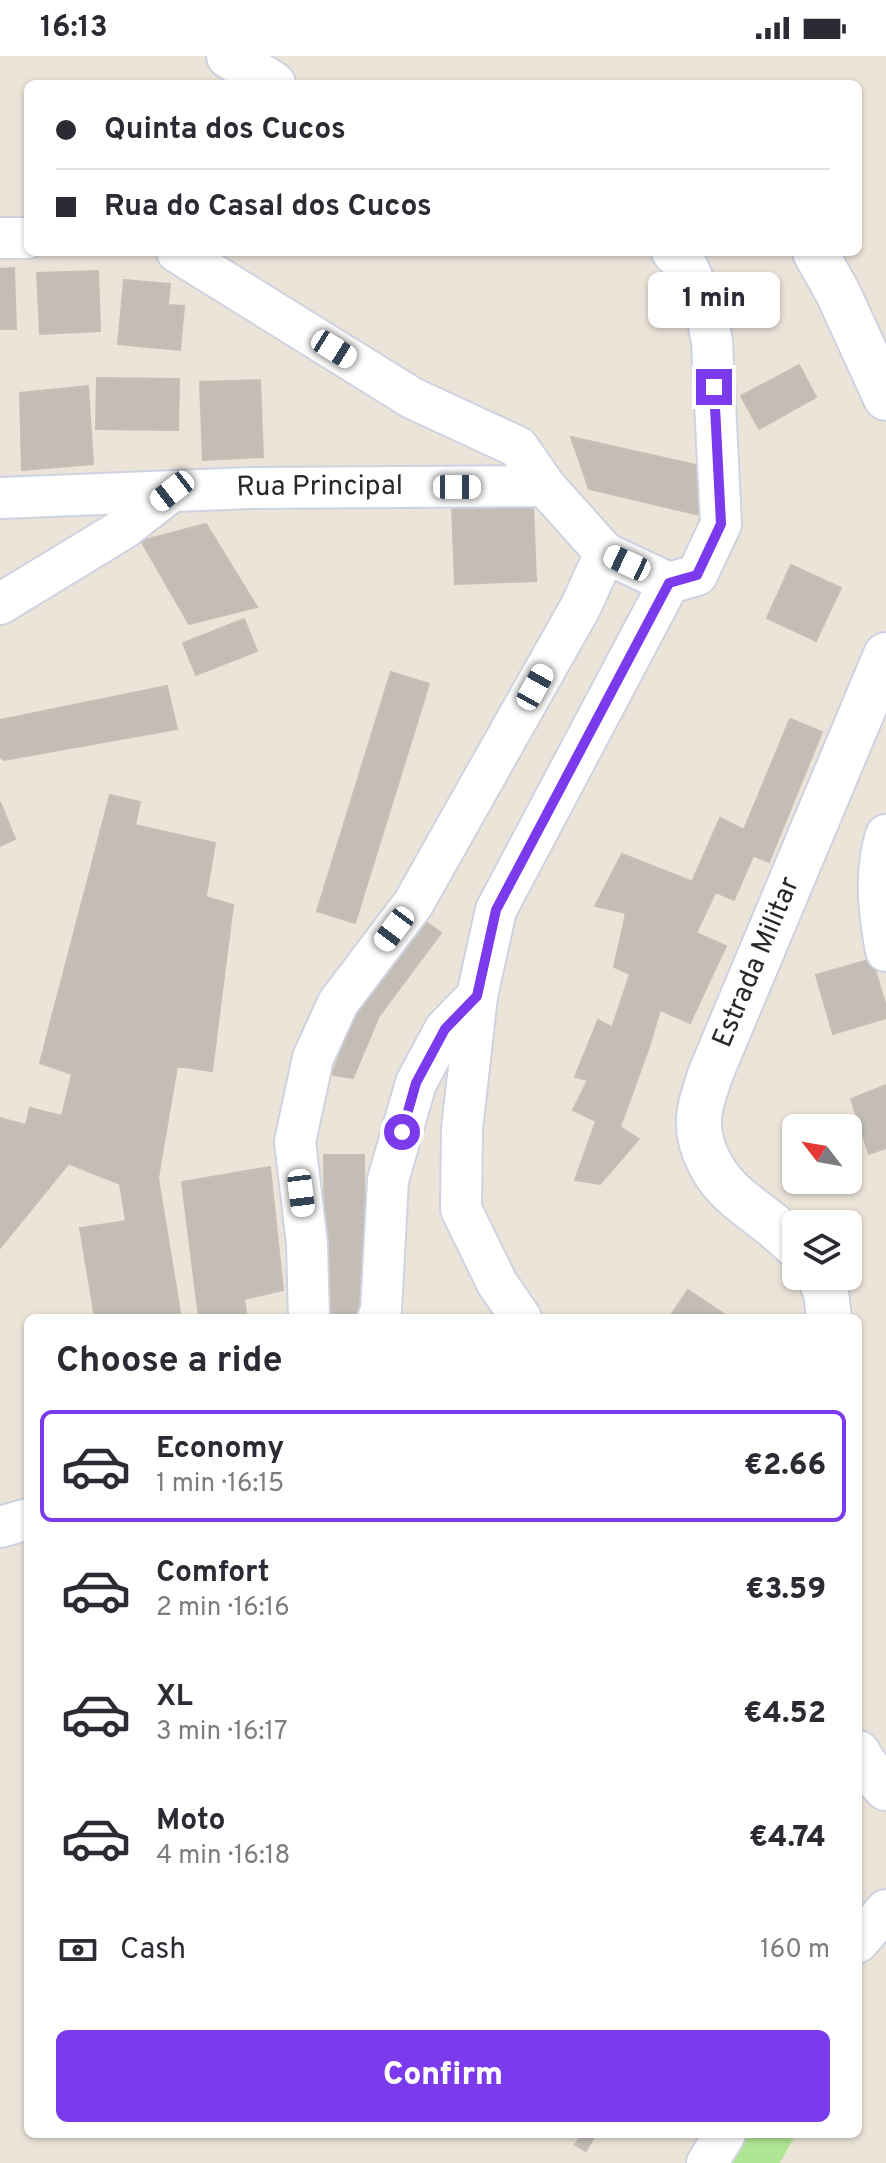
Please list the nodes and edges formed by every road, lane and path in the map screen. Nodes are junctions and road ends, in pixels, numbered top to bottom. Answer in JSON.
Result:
{"nodes":[{"id":1,"x":229,"y":56,"type":"edge"},
{"id":2,"x":267,"y":80,"type":"edge"},
{"id":3,"x":0,"y":238,"type":"edge"},
{"id":4,"x":24,"y":238,"type":"edge"},
{"id":5,"x":183,"y":256,"type":"edge"},
{"id":6,"x":676,"y":256,"type":"edge"},
{"id":7,"x":817,"y":256,"type":"edge"},
{"id":8,"x":880,"y":371,"type":"edge"},
{"id":9,"x":545,"y":486,"type":"junction"},
{"id":10,"x":172,"y":491,"type":"junction"},
{"id":11,"x":0,"y":498,"type":"edge"},
{"id":12,"x":605,"y":553,"type":"junction"},
{"id":13,"x":669,"y":583,"type":"junction"},
{"id":14,"x":0,"y":604,"type":"edge"},
{"id":15,"x":886,"y":655,"type":"edge"},
{"id":16,"x":886,"y":835,"type":"edge"},
{"id":17,"x":886,"y":951,"type":"edge"},
{"id":18,"x":477,"y":996,"type":"junction"},
{"id":19,"x":782,"y":1234,"type":"edge"},
{"id":20,"x":825,"y":1290,"type":"edge"},
{"id":21,"x":309,"y":1314,"type":"edge"},
{"id":22,"x":380,"y":1314,"type":"edge"},
{"id":23,"x":518,"y":1314,"type":"edge"},
{"id":24,"x":829,"y":1314,"type":"edge"},
{"id":25,"x":24,"y":1520,"type":"edge"},
{"id":26,"x":0,"y":1527,"type":"edge"},
{"id":27,"x":862,"y":1760,"type":"edge"},
{"id":28,"x":886,"y":1788,"type":"edge"},
{"id":29,"x":886,"y":1910,"type":"edge"},
{"id":30,"x":862,"y":1937,"type":"edge"},
{"id":31,"x":723,"y":2138,"type":"edge"},
{"id":32,"x":707,"y":2163,"type":"edge"}],
"edges":[{"from":1,"to":2,"type":"street"},
{"from":3,"to":4,"type":"street"},
{"from":5,"to":9,"type":"street"},
{"from":6,"to":13,"type":"street"},
{"from":7,"to":8,"type":"street"},
{"from":9,"to":10,"type":"street","name":"Rua Principal"},
{"from":9,"to":12,"type":"street"},
{"from":10,"to":11,"type":"street","name":"Rua Principal"},
{"from":10,"to":14,"type":"street"},
{"from":12,"to":13,"type":"street"},
{"from":12,"to":21,"type":"street"},
{"from":13,"to":18,"type":"street"},
{"from":15,"to":19,"type":"street","name":"Estrada Militar"},
{"from":16,"to":17,"type":"street"},
{"from":18,"to":22,"type":"street"},
{"from":18,"to":23,"type":"street"},
{"from":20,"to":24,"type":"street"},
{"from":25,"to":26,"type":"street"},
{"from":27,"to":28,"type":"street"},
{"from":29,"to":30,"type":"street"},
{"from":31,"to":32,"type":"street"}]}
